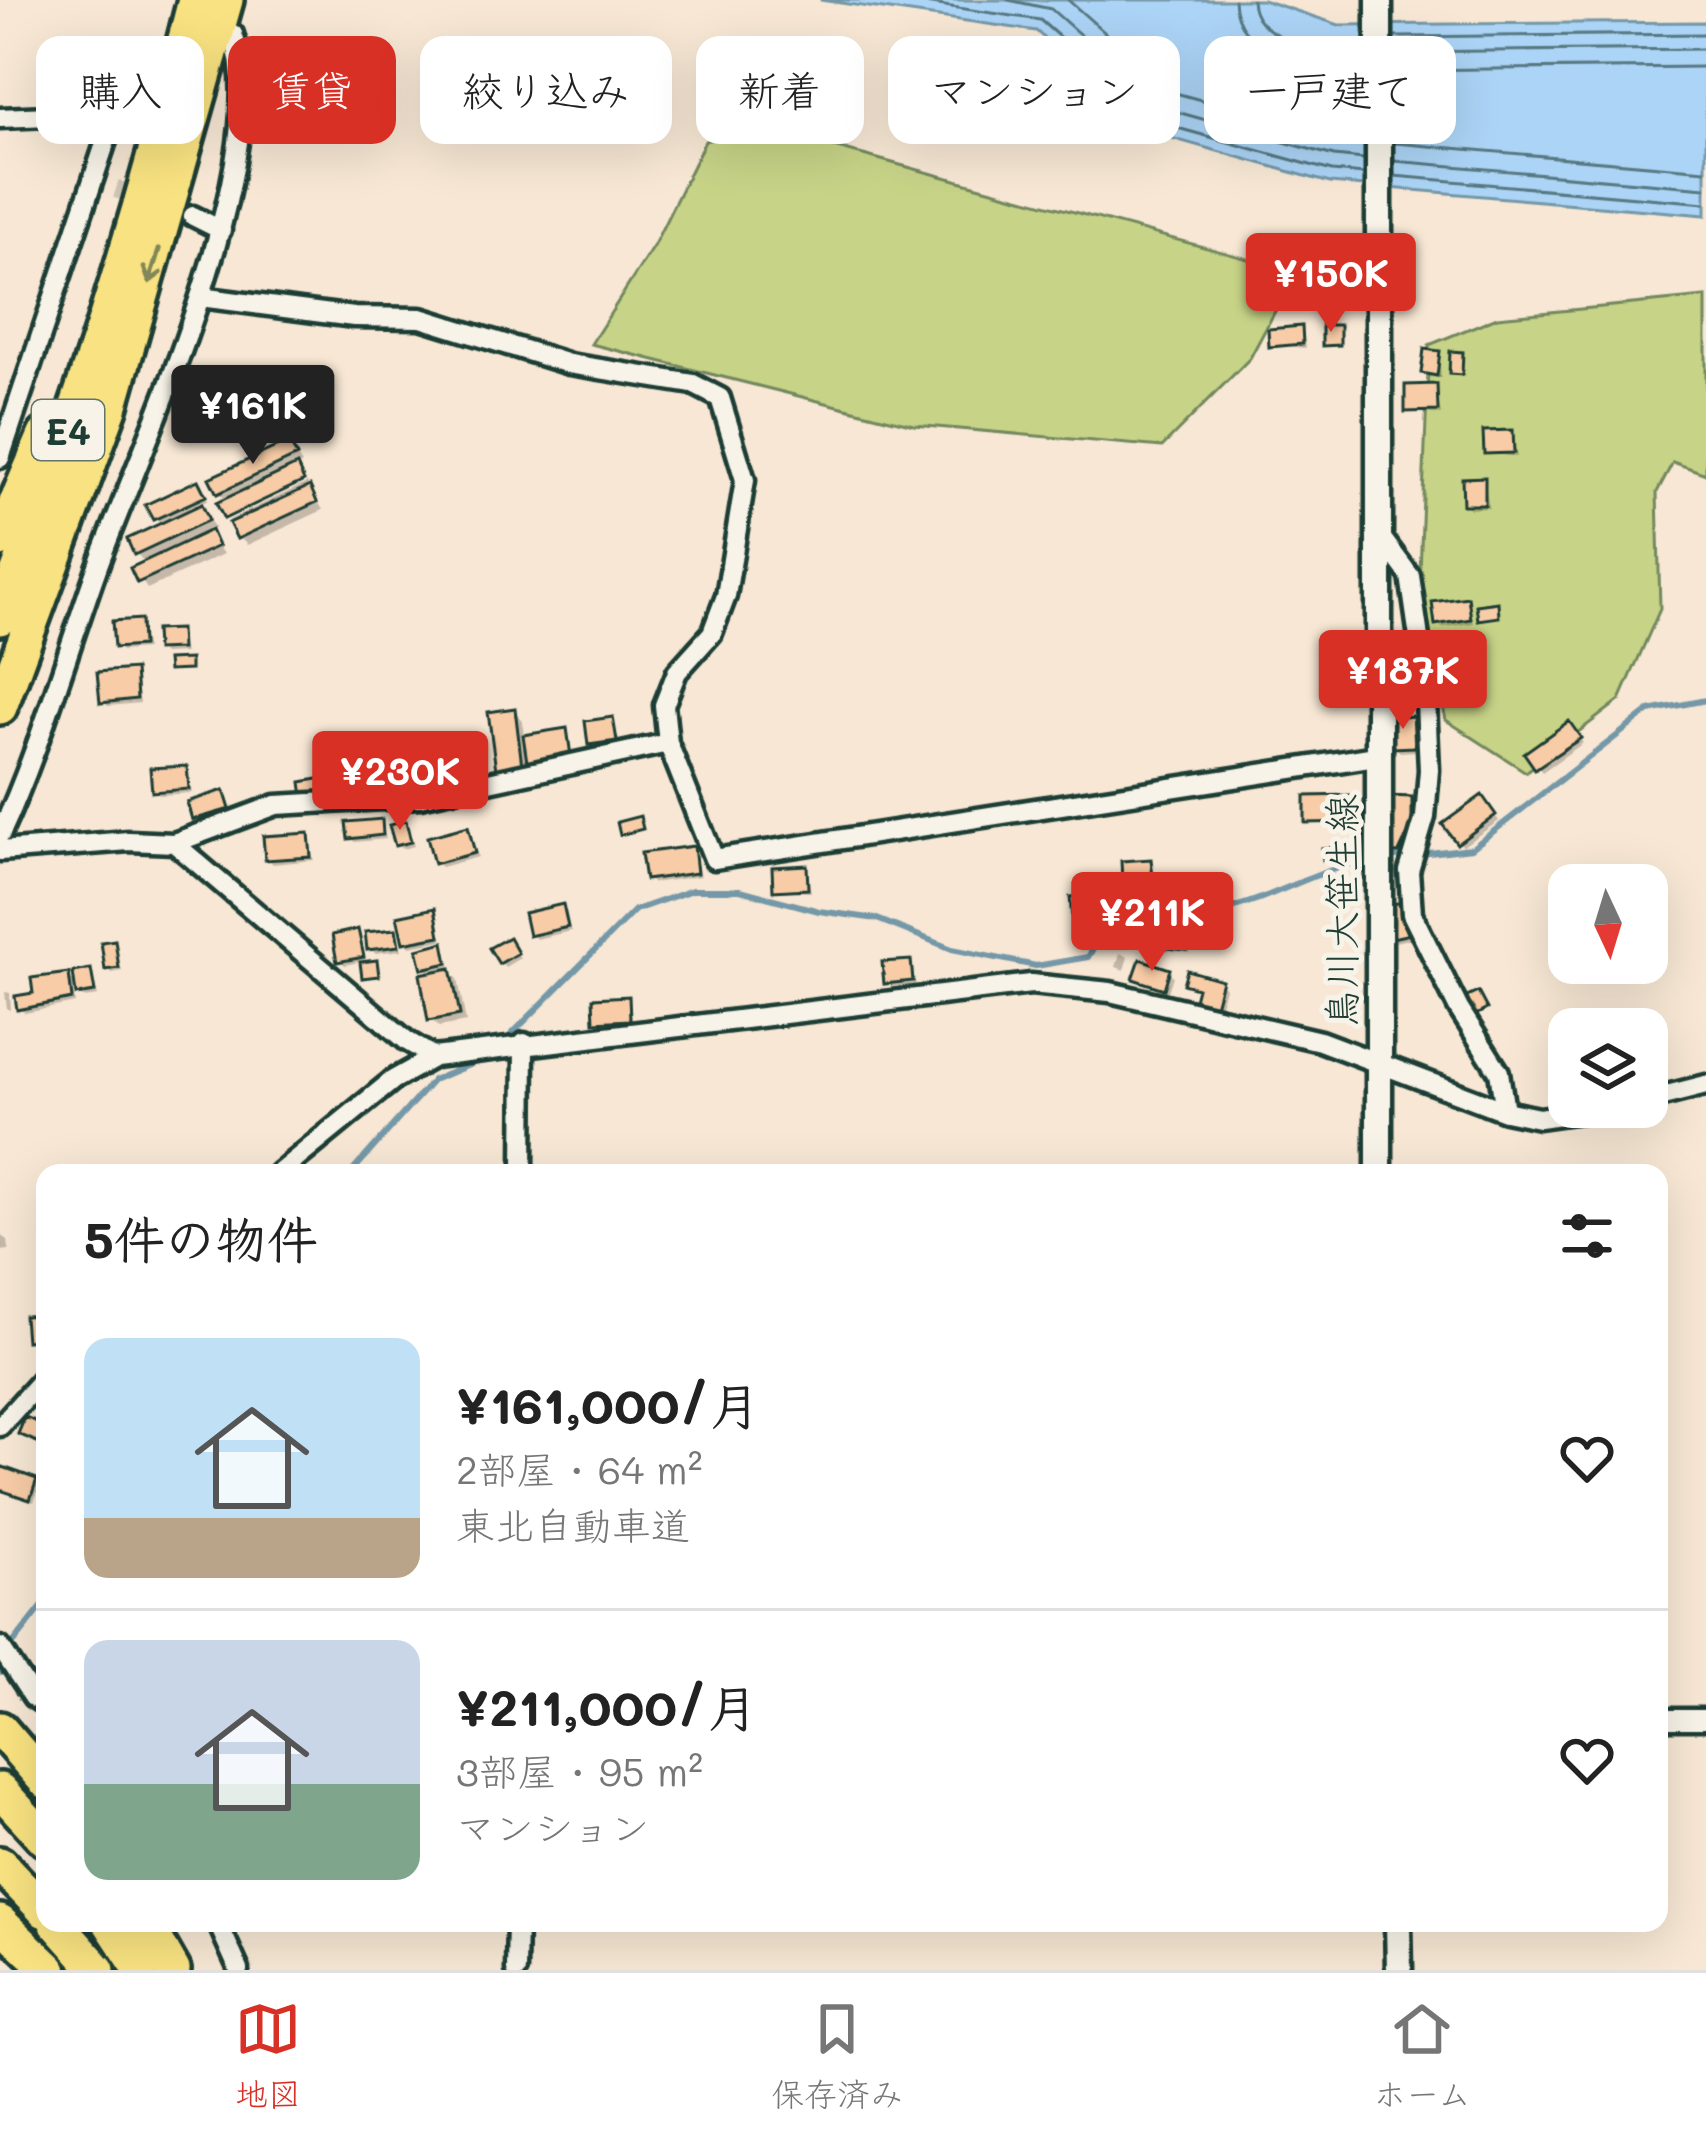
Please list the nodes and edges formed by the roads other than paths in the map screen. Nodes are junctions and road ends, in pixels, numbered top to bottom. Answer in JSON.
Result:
{"nodes":[{"id":1,"x":195,"y":0,"type":"edge"},
{"id":2,"x":226,"y":0,"type":"edge"},
{"id":3,"x":1379,"y":0,"type":"edge"},
{"id":4,"x":233,"y":34,"type":"dead end"},
{"id":5,"x":191,"y":36,"type":"edge"},
{"id":6,"x":204,"y":56,"type":"edge"},
{"id":7,"x":0,"y":118,"type":"edge"},
{"id":8,"x":169,"y":144,"type":"edge"},
{"id":9,"x":175,"y":144,"type":"edge"},
{"id":10,"x":94,"y":182,"type":"junction"},
{"id":11,"x":116,"y":189,"type":"tunnel mouth"},
{"id":12,"x":193,"y":216,"type":"dead end"},
{"id":13,"x":220,"y":230,"type":"junction"},
{"id":14,"x":130,"y":241,"type":"junction"},
{"id":15,"x":200,"y":296,"type":"junction"},
{"id":16,"x":0,"y":458,"type":"edge"},
{"id":17,"x":1378,"y":533,"type":"junction"},
{"id":18,"x":0,"y":540,"type":"edge"},
{"id":19,"x":0,"y":618,"type":"edge"},
{"id":20,"x":0,"y":706,"type":"edge"},
{"id":21,"x":668,"y":743,"type":"junction"},
{"id":22,"x":1376,"y":756,"type":"junction"},
{"id":23,"x":0,"y":835,"type":"edge"},
{"id":24,"x":174,"y":843,"type":"junction"},
{"id":25,"x":0,"y":850,"type":"edge"},
{"id":26,"x":518,"y":1044,"type":"junction"},
{"id":27,"x":434,"y":1057,"type":"junction"},
{"id":28,"x":1377,"y":1061,"type":"junction"},
{"id":29,"x":1706,"y":1085,"type":"edge"},
{"id":30,"x":1668,"y":1095,"type":"edge"},
{"id":31,"x":1505,"y":1111,"type":"junction"},
{"id":32,"x":1548,"y":1117,"type":"edge"},
{"id":33,"x":290,"y":1164,"type":"edge"},
{"id":34,"x":523,"y":1164,"type":"edge"},
{"id":35,"x":1379,"y":1164,"type":"edge"},
{"id":36,"x":36,"y":1386,"type":"edge"},
{"id":37,"x":0,"y":1426,"type":"edge"},
{"id":38,"x":0,"y":1647,"type":"edge"},
{"id":39,"x":36,"y":1699,"type":"edge"},
{"id":40,"x":1668,"y":1719,"type":"edge"},
{"id":41,"x":1706,"y":1719,"type":"edge"},
{"id":42,"x":0,"y":1729,"type":"edge"},
{"id":43,"x":36,"y":1769,"type":"edge"},
{"id":44,"x":2,"y":1792,"type":"edge"},
{"id":45,"x":36,"y":1830,"type":"edge"},
{"id":46,"x":0,"y":1864,"type":"edge"},
{"id":47,"x":36,"y":1902,"type":"edge"},
{"id":48,"x":0,"y":1922,"type":"edge"},
{"id":49,"x":64,"y":1932,"type":"edge"},
{"id":50,"x":116,"y":1932,"type":"edge"},
{"id":51,"x":151,"y":1932,"type":"edge"},
{"id":52,"x":222,"y":1932,"type":"edge"},
{"id":53,"x":517,"y":1932,"type":"edge"},
{"id":54,"x":1398,"y":1932,"type":"edge"},
{"id":55,"x":50,"y":1970,"type":"edge"},
{"id":56,"x":98,"y":1970,"type":"edge"},
{"id":57,"x":142,"y":1970,"type":"edge"},
{"id":58,"x":172,"y":1970,"type":"edge"},
{"id":59,"x":238,"y":1970,"type":"edge"},
{"id":60,"x":516,"y":1970,"type":"edge"},
{"id":61,"x":1399,"y":1970,"type":"edge"}],
"edges":[{"from":1,"to":5,"type":"highway","number":"E4"},
{"from":2,"to":6,"type":"highway","number":"E4"},
{"from":3,"to":17,"type":"street","name":"鳥川大笹生線"},
{"from":4,"to":13,"type":"street"},
{"from":7,"to":10,"type":"street"},
{"from":8,"to":14,"type":"highway","number":"E4"},
{"from":9,"to":20,"type":"highway","number":"E4","one_way":true},
{"from":10,"to":11,"type":"street"},
{"from":10,"to":16,"type":"street"},
{"from":12,"to":13,"type":"street"},
{"from":13,"to":15,"type":"street"},
{"from":14,"to":18,"type":"highway"},
{"from":14,"to":19,"type":"highway","number":"E4"},
{"from":15,"to":21,"type":"street"},
{"from":15,"to":23,"type":"street"},
{"from":17,"to":22,"type":"street","name":"鳥川大笹生線"},
{"from":17,"to":31,"type":"street"},
{"from":21,"to":22,"type":"street"},
{"from":21,"to":24,"type":"street"},
{"from":22,"to":28,"type":"street","name":"鳥川大笹生線"},
{"from":24,"to":25,"type":"street"},
{"from":24,"to":27,"type":"street"},
{"from":26,"to":27,"type":"street"},
{"from":26,"to":28,"type":"street"},
{"from":26,"to":34,"type":"street"},
{"from":27,"to":33,"type":"street"},
{"from":28,"to":31,"type":"street"},
{"from":28,"to":35,"type":"street","name":"鳥川大笹生線"},
{"from":29,"to":30,"type":"street"},
{"from":31,"to":32,"type":"street"},
{"from":36,"to":37,"type":"street"},
{"from":38,"to":39,"type":"street"},
{"from":40,"to":41,"type":"street"},
{"from":42,"to":43,"type":"highway"},
{"from":44,"to":45,"type":"highway"},
{"from":46,"to":47,"type":"highway"},
{"from":48,"to":55,"type":"highway"},
{"from":49,"to":56,"type":"highway"},
{"from":50,"to":57,"type":"highway"},
{"from":51,"to":58,"type":"highway"},
{"from":52,"to":59,"type":"street"},
{"from":53,"to":60,"type":"street"},
{"from":54,"to":61,"type":"street"}]}
